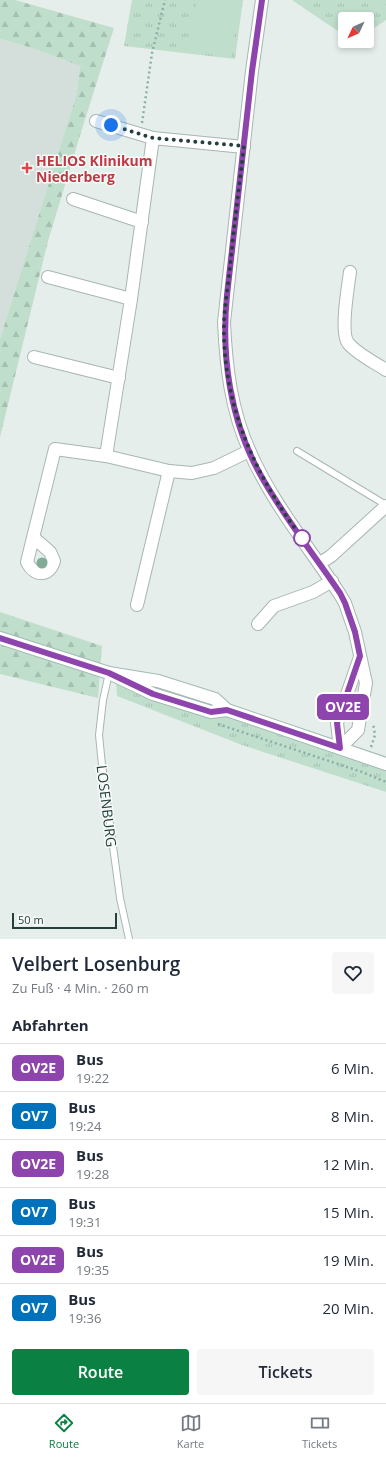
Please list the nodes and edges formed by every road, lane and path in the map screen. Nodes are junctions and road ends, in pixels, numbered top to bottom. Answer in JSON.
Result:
{"nodes":[{"id":1,"x":165,"y":0,"type":"edge"},
{"id":2,"x":262,"y":0,"type":"edge"},
{"id":3,"x":96,"y":121,"type":"dead end"},
{"id":4,"x":140,"y":134,"type":"junction"},
{"id":5,"x":153,"y":138,"type":"junction"},
{"id":6,"x":244,"y":146,"type":"junction"},
{"id":7,"x":73,"y":199,"type":"dead end"},
{"id":8,"x":142,"y":222,"type":"junction"},
{"id":9,"x":350,"y":272,"type":"dead end"},
{"id":10,"x":48,"y":277,"type":"dead end"},
{"id":11,"x":131,"y":299,"type":"junction"},
{"id":12,"x":34,"y":357,"type":"dead end"},
{"id":13,"x":386,"y":370,"type":"edge"},
{"id":14,"x":119,"y":378,"type":"junction"},
{"id":15,"x":249,"y":451,"type":"junction"},
{"id":16,"x":297,"y":451,"type":"dead end"},
{"id":17,"x":106,"y":456,"type":"junction"},
{"id":18,"x":169,"y":470,"type":"junction"},
{"id":19,"x":386,"y":506,"type":"edge"},
{"id":20,"x":34,"y":538,"type":"dead end"},
{"id":21,"x":320,"y":563,"type":"junction"},
{"id":22,"x":332,"y":581,"type":"junction"},
{"id":23,"x":138,"y":605,"type":"dead end"},
{"id":24,"x":258,"y":624,"type":"dead end"},
{"id":25,"x":0,"y":638,"type":"edge"},
{"id":26,"x":360,"y":656,"type":"junction"},
{"id":27,"x":109,"y":673,"type":"junction"},
{"id":28,"x":340,"y":748,"type":"junction"},
{"id":29,"x":386,"y":764,"type":"edge"},
{"id":30,"x":362,"y":772,"type":"dead end"},
{"id":31,"x":386,"y":782,"type":"edge"},
{"id":32,"x":129,"y":939,"type":"edge"}],
"edges":[{"from":1,"to":4,"type":"path"},
{"from":2,"to":6,"type":"street"},
{"from":3,"to":4,"type":"street"},
{"from":4,"to":5,"type":"street"},
{"from":5,"to":6,"type":"street"},
{"from":5,"to":8,"type":"street"},
{"from":6,"to":15,"type":"street"},
{"from":7,"to":8,"type":"street"},
{"from":8,"to":11,"type":"street"},
{"from":9,"to":13,"type":"street"},
{"from":10,"to":11,"type":"street"},
{"from":11,"to":14,"type":"street"},
{"from":12,"to":14,"type":"street"},
{"from":14,"to":17,"type":"street"},
{"from":15,"to":18,"type":"street"},
{"from":15,"to":21,"type":"street"},
{"from":16,"to":19,"type":"lane"},
{"from":17,"to":18,"type":"street"},
{"from":17,"to":20,"type":"street"},
{"from":18,"to":23,"type":"street"},
{"from":19,"to":21,"type":"street"},
{"from":21,"to":22,"type":"street"},
{"from":22,"to":24,"type":"street"},
{"from":22,"to":26,"type":"street"},
{"from":25,"to":27,"type":"street"},
{"from":26,"to":28,"type":"street"},
{"from":26,"to":28,"type":"street"},
{"from":27,"to":28,"type":"street"},
{"from":27,"to":32,"type":"lane","name":"LOSENBURG"},
{"from":28,"to":29,"type":"street"},
{"from":30,"to":31,"type":"path"}]}
